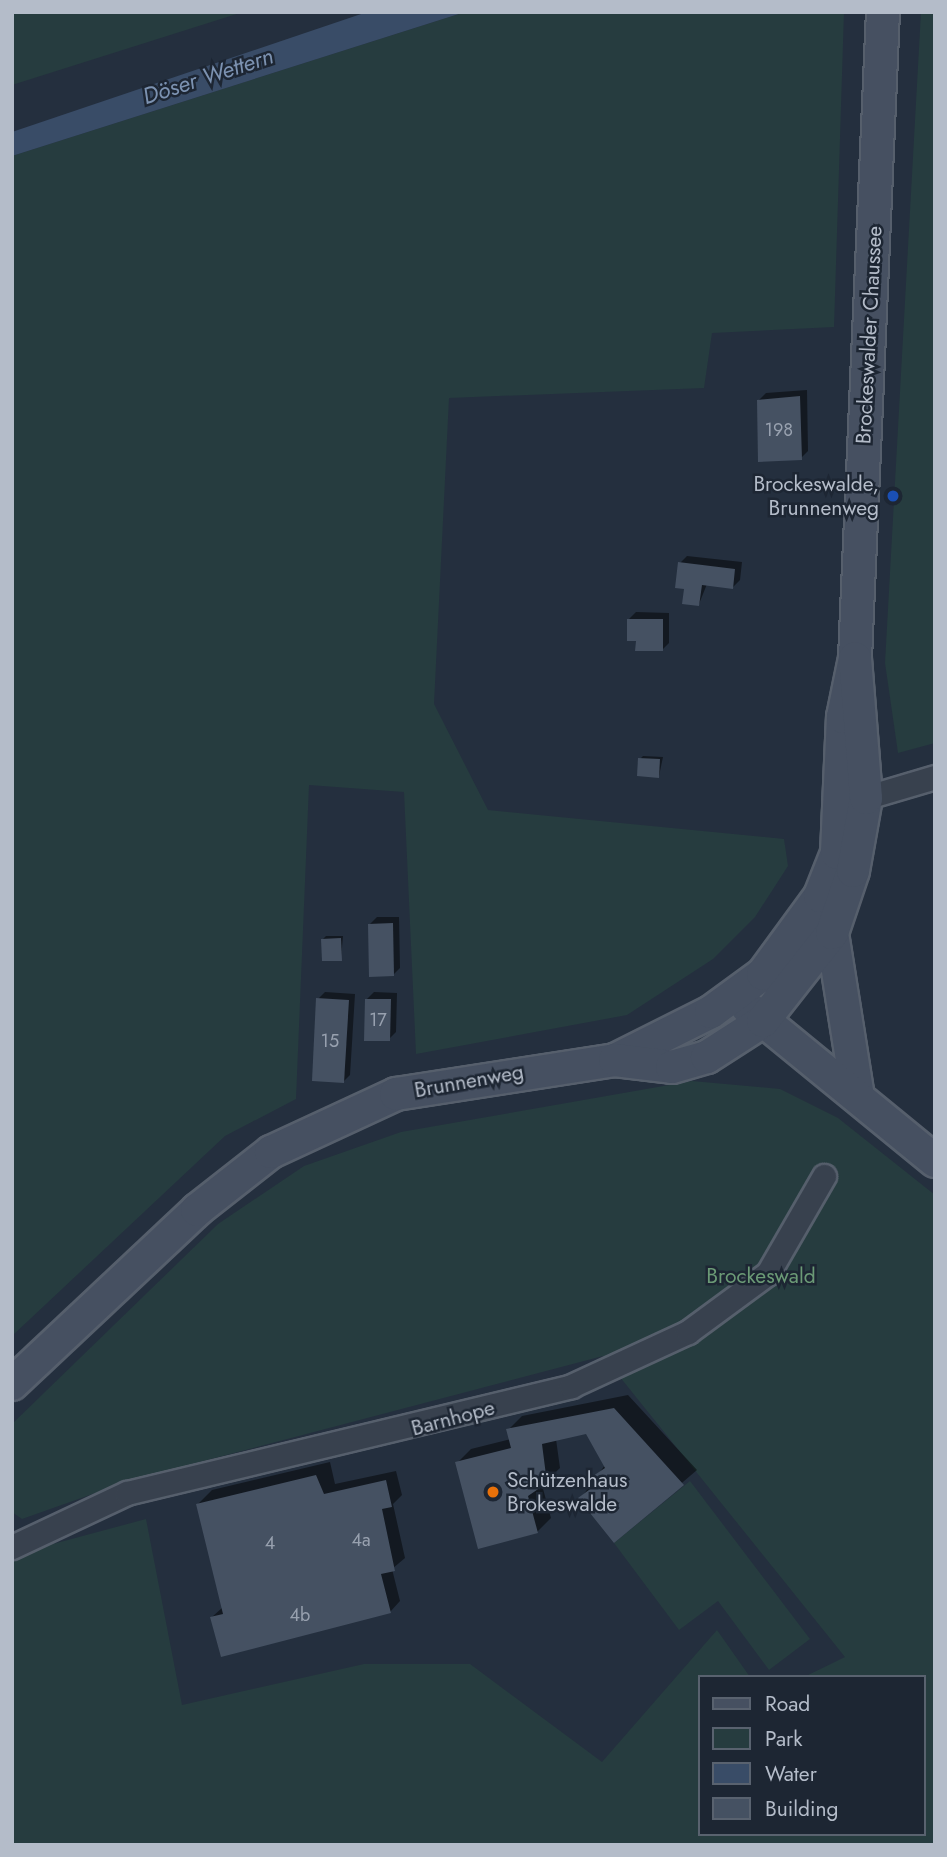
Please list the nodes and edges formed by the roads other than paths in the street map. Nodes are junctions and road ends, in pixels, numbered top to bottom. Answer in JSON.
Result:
{"nodes":[{"id":1,"x":883,"y":12,"type":"edge"},
{"id":2,"x":935,"y":778,"type":"edge"},
{"id":3,"x":855,"y":801,"type":"junction"},
{"id":4,"x":832,"y":933,"type":"junction"},
{"id":5,"x":736,"y":996,"type":"junction"},
{"id":6,"x":763,"y":1021,"type":"junction"},
{"id":7,"x":615,"y":1060,"type":"junction"},
{"id":8,"x":857,"y":1091,"type":"junction"},
{"id":9,"x":935,"y":1161,"type":"edge"},
{"id":10,"x":824,"y":1176,"type":"dead end"},
{"id":11,"x":12,"y":1384,"type":"edge"},
{"id":12,"x":12,"y":1547,"type":"edge"}],
"edges":[{"from":1,"to":3,"type":"street","name":"Brockeswalder Chaussee"},
{"from":2,"to":3,"type":"street"},
{"from":3,"to":4,"type":"street","name":"Brunnenweg"},
{"from":3,"to":5,"type":"street","name":"Brockeswalder Chaussee"},
{"from":4,"to":6,"type":"street","name":"Brunnenweg"},
{"from":4,"to":8,"type":"street"},
{"from":5,"to":6,"type":"street"},
{"from":5,"to":7,"type":"street","name":"Brockeswalder Chaussee"},
{"from":6,"to":7,"type":"street","name":"Brunnenweg"},
{"from":6,"to":8,"type":"street"},
{"from":7,"to":11,"type":"street","name":"Brunnenweg"},
{"from":8,"to":9,"type":"street"},
{"from":10,"to":12,"type":"street","name":"Barnhope"}]}
